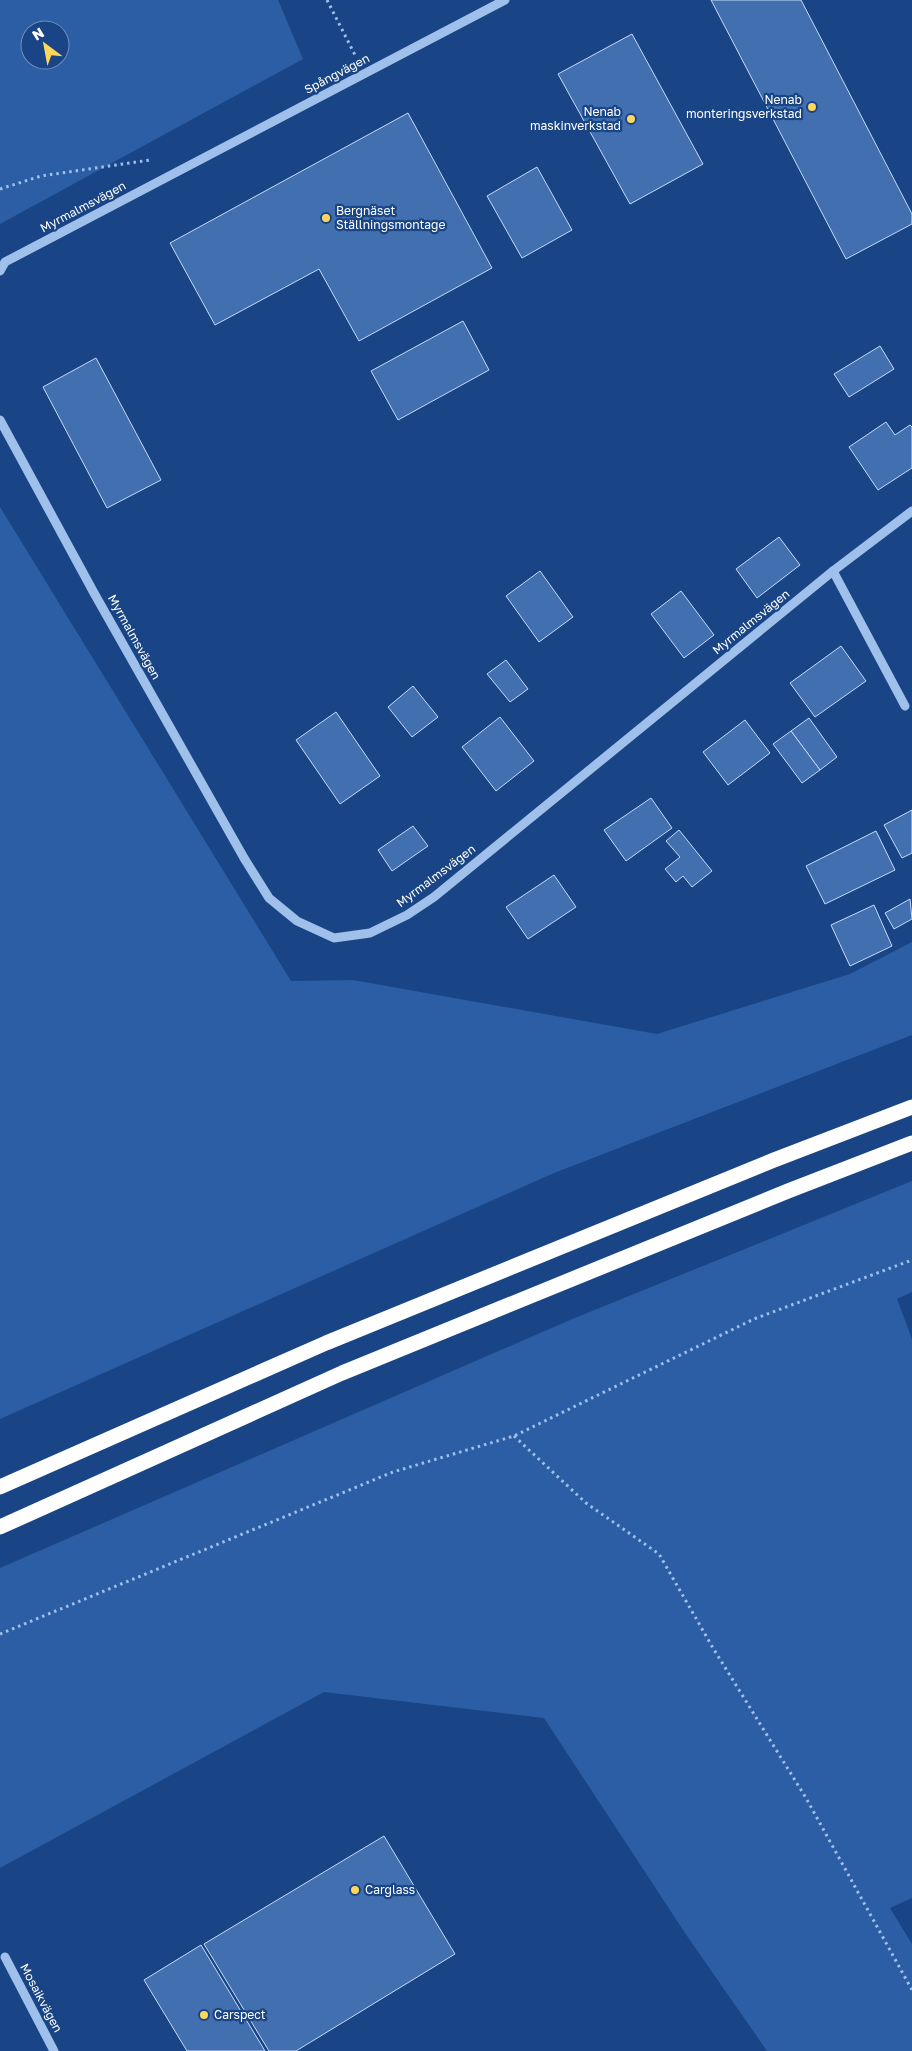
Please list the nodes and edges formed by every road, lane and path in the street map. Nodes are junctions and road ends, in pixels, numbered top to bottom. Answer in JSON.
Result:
{"nodes":[{"id":1,"x":327,"y":0,"type":"edge"},
{"id":2,"x":505,"y":0,"type":"edge"},
{"id":3,"x":364,"y":74,"type":"junction"},
{"id":4,"x":181,"y":170,"type":"junction"},
{"id":5,"x":0,"y":189,"type":"edge"},
{"id":6,"x":0,"y":271,"type":"edge"},
{"id":7,"x":0,"y":420,"type":"edge"},
{"id":8,"x":912,"y":511,"type":"edge"},
{"id":9,"x":833,"y":571,"type":"junction"},
{"id":10,"x":905,"y":706,"type":"dead end"},
{"id":11,"x":912,"y":1107,"type":"edge"},
{"id":12,"x":912,"y":1144,"type":"edge"},
{"id":13,"x":912,"y":1260,"type":"edge"},
{"id":14,"x":514,"y":1436,"type":"junction"},
{"id":15,"x":0,"y":1487,"type":"edge"},
{"id":16,"x":0,"y":1527,"type":"edge"},
{"id":17,"x":0,"y":1634,"type":"edge"},
{"id":18,"x":5,"y":1957,"type":"dead end"},
{"id":19,"x":912,"y":1990,"type":"edge"},
{"id":20,"x":54,"y":2051,"type":"edge"}],
"edges":[{"from":1,"to":3,"type":"path"},
{"from":2,"to":3,"type":"street","name":"Spångvägen"},
{"from":3,"to":4,"type":"street","name":"Spångvägen"},
{"from":4,"to":5,"type":"path"},
{"from":4,"to":6,"type":"street","name":"Myrmalmsvägen"},
{"from":7,"to":9,"type":"street","name":"Myrmalmsvägen"},
{"from":8,"to":9,"type":"street","name":"Myrmalmsvägen"},
{"from":9,"to":10,"type":"street"},
{"from":11,"to":15,"type":"highway"},
{"from":12,"to":16,"type":"highway"},
{"from":13,"to":14,"type":"path"},
{"from":14,"to":17,"type":"path"},
{"from":14,"to":19,"type":"path"},
{"from":18,"to":20,"type":"street","name":"Mosaikvägen"}]}
